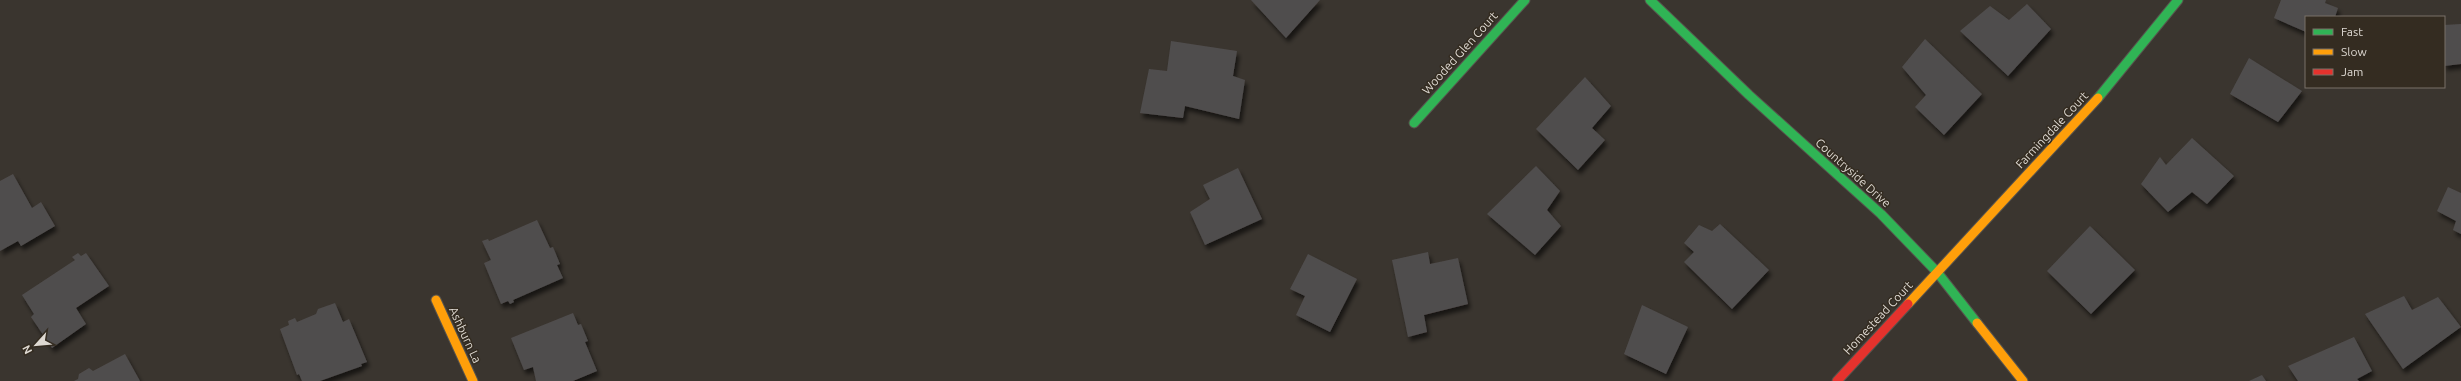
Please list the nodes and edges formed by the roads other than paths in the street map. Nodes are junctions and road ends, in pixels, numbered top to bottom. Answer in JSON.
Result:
{"nodes":[{"id":1,"x":1524,"y":0,"type":"edge"},
{"id":2,"x":1650,"y":0,"type":"edge"},
{"id":3,"x":2178,"y":0,"type":"edge"},
{"id":4,"x":1414,"y":123,"type":"dead end"},
{"id":5,"x":1937,"y":272,"type":"junction"},
{"id":6,"x":436,"y":300,"type":"dead end"},
{"id":7,"x":473,"y":381,"type":"edge"},
{"id":8,"x":1837,"y":381,"type":"edge"},
{"id":9,"x":2023,"y":381,"type":"edge"}],
"edges":[{"from":1,"to":4,"type":"street","name":"Wooded Glen Court"},
{"from":2,"to":5,"type":"street","name":"Countryside Drive"},
{"from":3,"to":5,"type":"street","name":"Farmingdale Court"},
{"from":5,"to":8,"type":"street","name":"Homestead Court"},
{"from":5,"to":9,"type":"street","name":"Countryside Drive"},
{"from":6,"to":7,"type":"street","name":"Ashburn La"}]}
